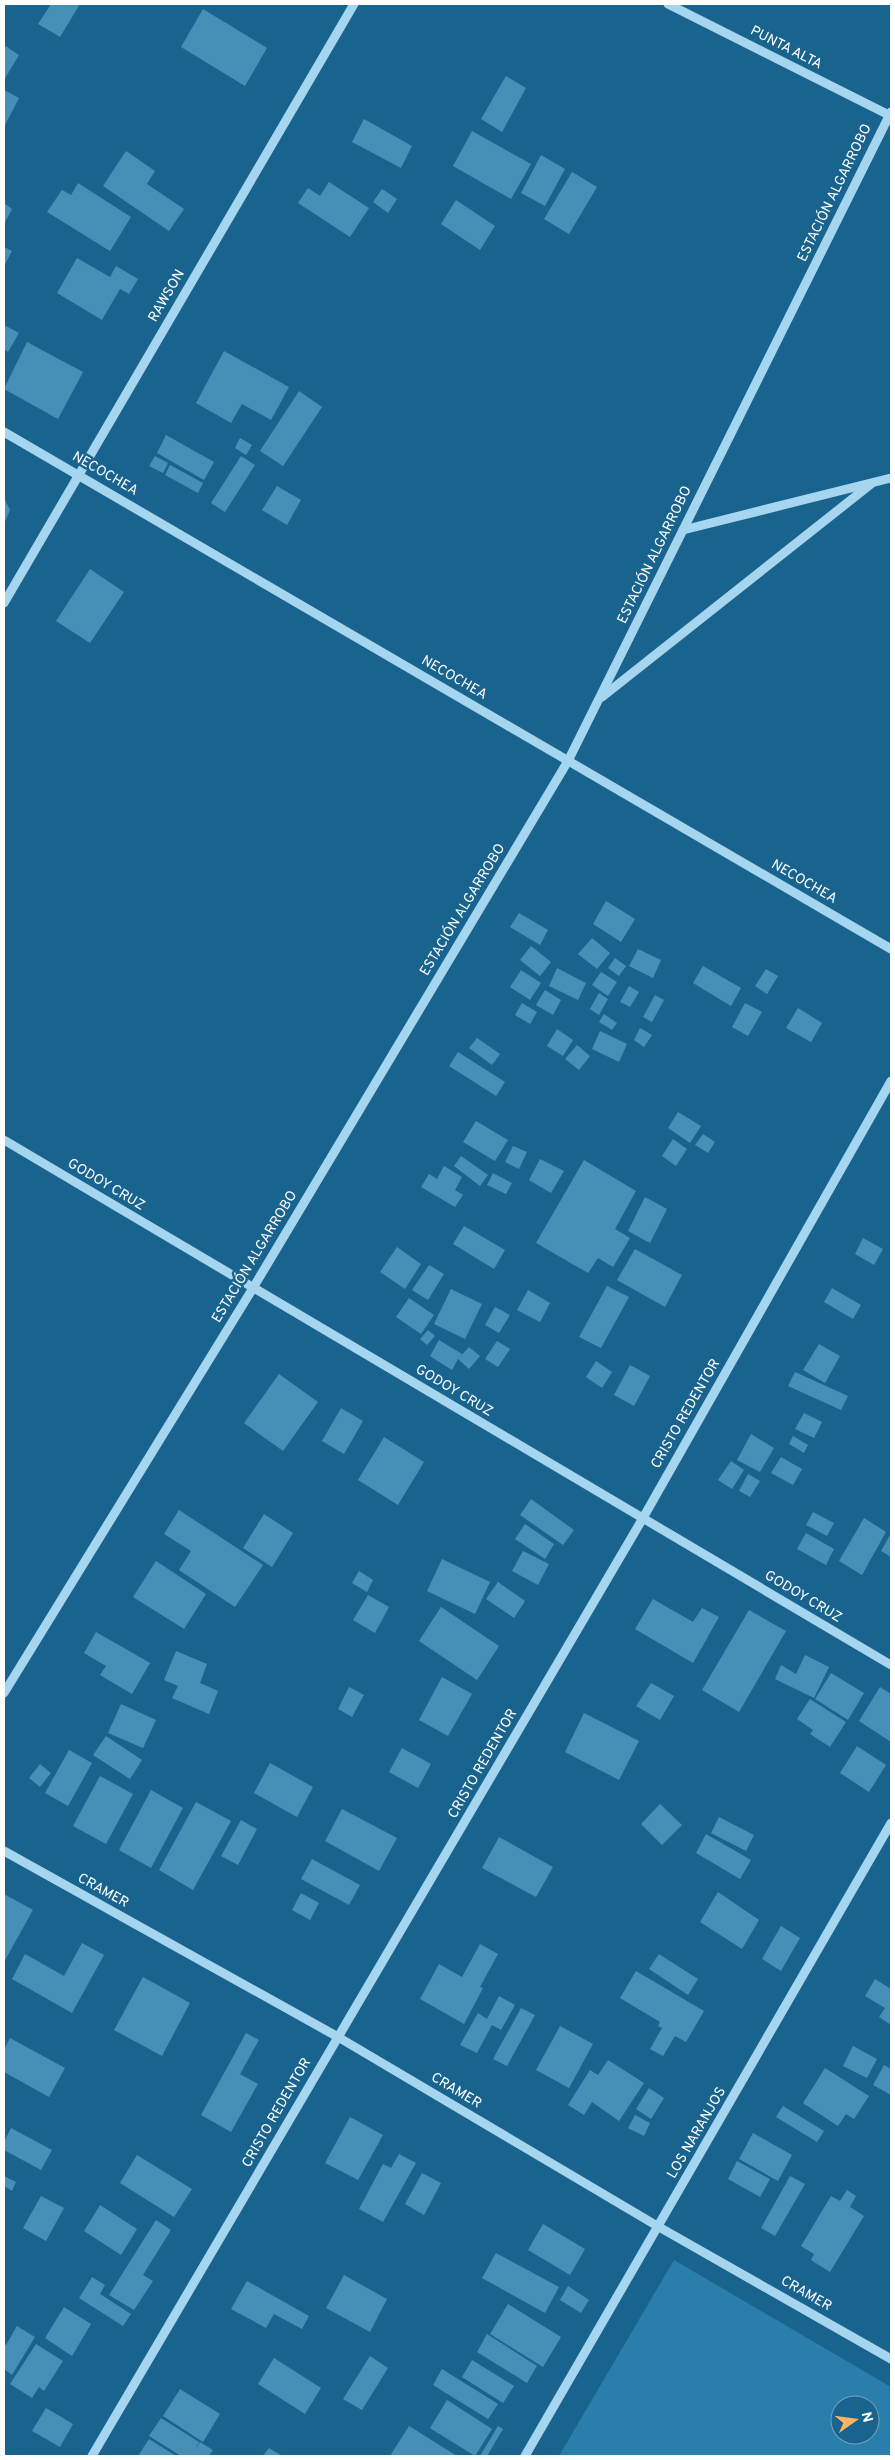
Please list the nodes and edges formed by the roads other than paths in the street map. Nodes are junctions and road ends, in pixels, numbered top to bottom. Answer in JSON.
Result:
{"nodes":[{"id":1,"x":354,"y":4,"type":"edge"},
{"id":2,"x":668,"y":4,"type":"edge"},
{"id":3,"x":890,"y":115,"type":"edge"},
{"id":4,"x":4,"y":432,"type":"edge"},
{"id":5,"x":78,"y":475,"type":"junction"},
{"id":6,"x":891,"y":478,"type":"edge"},
{"id":7,"x":871,"y":484,"type":"junction"},
{"id":8,"x":683,"y":530,"type":"junction"},
{"id":9,"x":4,"y":603,"type":"edge"},
{"id":10,"x":599,"y":699,"type":"junction"},
{"id":11,"x":568,"y":761,"type":"junction"},
{"id":12,"x":891,"y":949,"type":"edge"},
{"id":13,"x":891,"y":1081,"type":"edge"},
{"id":14,"x":4,"y":1140,"type":"edge"},
{"id":15,"x":253,"y":1288,"type":"junction"},
{"id":16,"x":643,"y":1518,"type":"junction"},
{"id":17,"x":891,"y":1665,"type":"edge"},
{"id":18,"x":4,"y":1692,"type":"edge"},
{"id":19,"x":891,"y":1823,"type":"edge"},
{"id":20,"x":4,"y":1851,"type":"edge"},
{"id":21,"x":338,"y":2037,"type":"junction"},
{"id":22,"x":659,"y":2227,"type":"junction"},
{"id":23,"x":891,"y":2359,"type":"edge"},
{"id":24,"x":92,"y":2456,"type":"edge"},
{"id":25,"x":525,"y":2456,"type":"edge"}],
"edges":[{"from":1,"to":5,"type":"street","name":"RAWSON"},
{"from":2,"to":3,"type":"street","name":"PUNTA ALTA"},
{"from":3,"to":8,"type":"street","name":"ESTACIÓN ALGARROBO"},
{"from":4,"to":5,"type":"street","name":"NECOCHEA"},
{"from":5,"to":9,"type":"street","name":"RAWSON"},
{"from":5,"to":11,"type":"street","name":"NECOCHEA"},
{"from":6,"to":7,"type":"street"},
{"from":7,"to":8,"type":"street"},
{"from":7,"to":10,"type":"street"},
{"from":8,"to":10,"type":"street","name":"ESTACIÓN ALGARROBO"},
{"from":10,"to":11,"type":"street","name":"ESTACIÓN ALGARROBO"},
{"from":11,"to":12,"type":"street","name":"NECOCHEA"},
{"from":11,"to":15,"type":"street","name":"ESTACIÓN ALGARROBO"},
{"from":13,"to":16,"type":"street","name":"CRISTO REDENTOR"},
{"from":14,"to":15,"type":"street","name":"GODOY CRUZ"},
{"from":15,"to":16,"type":"street","name":"GODOY CRUZ"},
{"from":15,"to":18,"type":"street","name":"ESTACIÓN ALGARROBO"},
{"from":16,"to":17,"type":"street","name":"GODOY CRUZ"},
{"from":16,"to":21,"type":"street","name":"CRISTO REDENTOR"},
{"from":19,"to":22,"type":"street","name":"LOS NARANJOS"},
{"from":20,"to":21,"type":"street","name":"CRAMER"},
{"from":21,"to":22,"type":"street","name":"CRAMER"},
{"from":21,"to":24,"type":"street","name":"CRISTO REDENTOR"},
{"from":22,"to":23,"type":"street","name":"CRAMER"},
{"from":22,"to":25,"type":"street","name":"LOS NARANJOS"}]}
